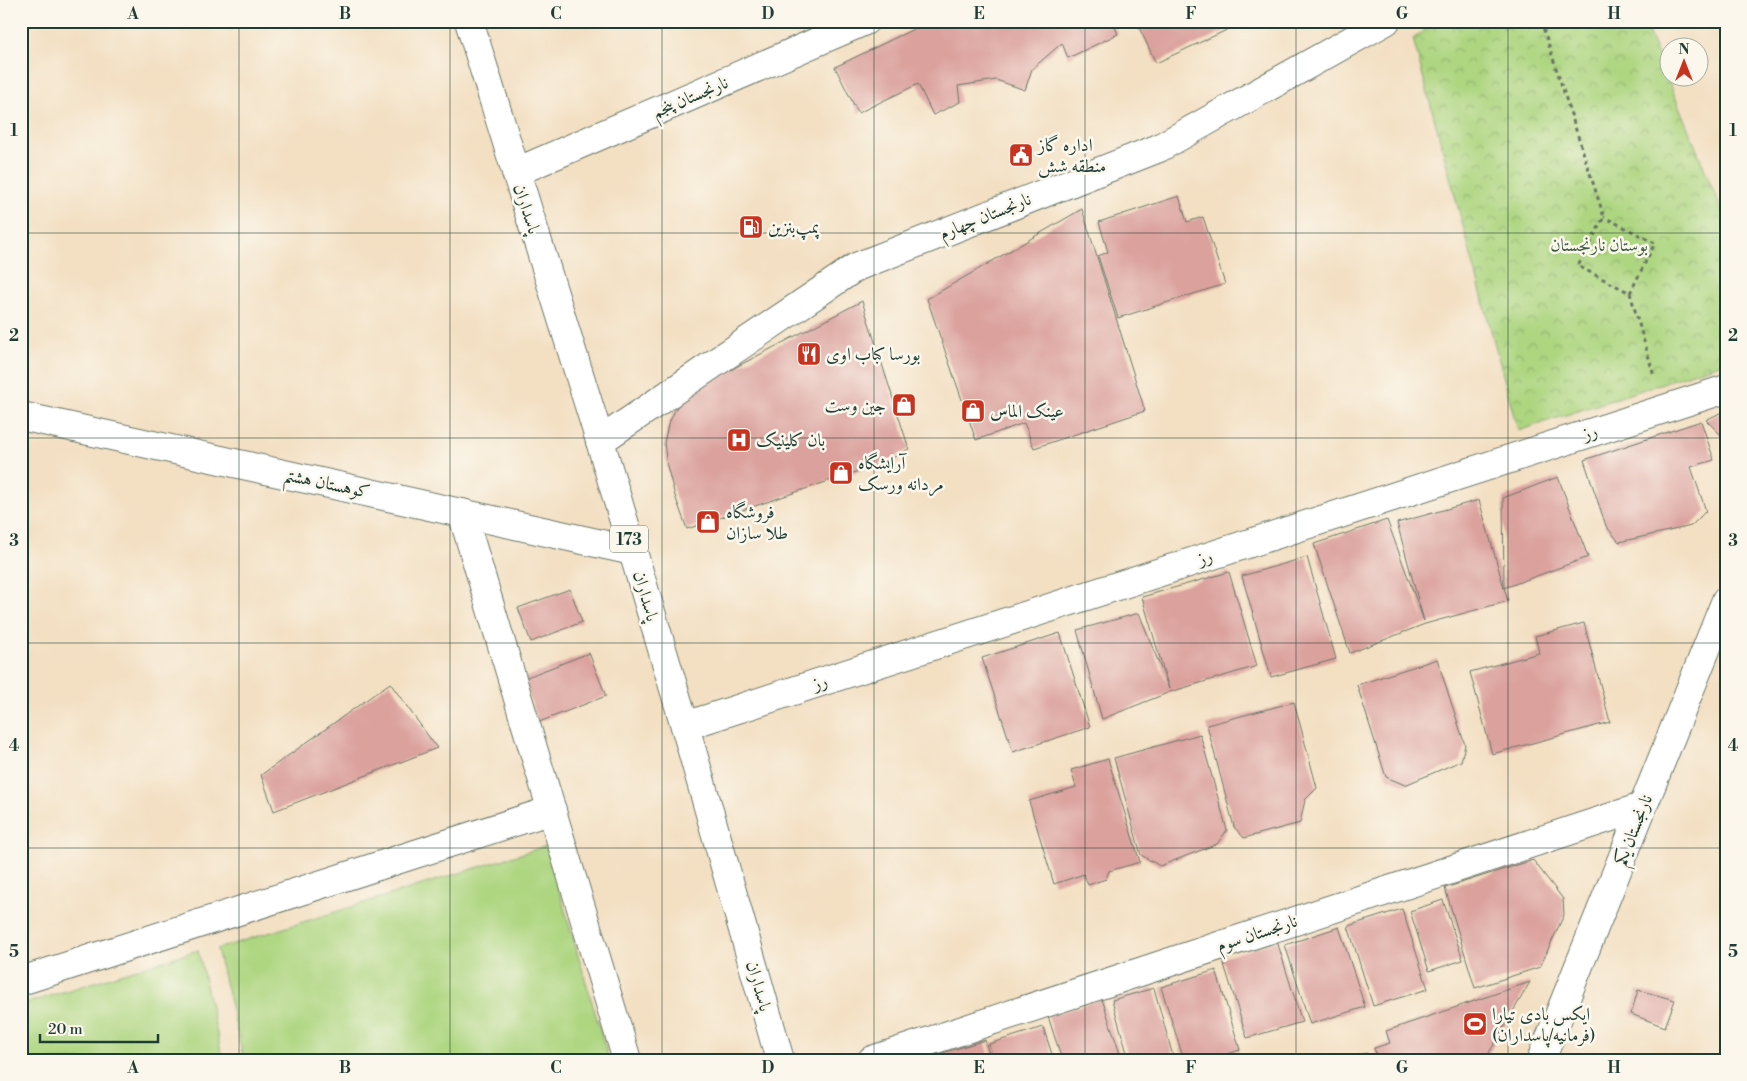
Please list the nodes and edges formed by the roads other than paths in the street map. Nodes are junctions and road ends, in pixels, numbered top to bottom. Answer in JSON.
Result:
{"nodes":[{"id":1,"x":469,"y":21,"type":"edge"},
{"id":2,"x":865,"y":21,"type":"edge"},
{"id":3,"x":1386,"y":21,"type":"edge"},
{"id":4,"x":516,"y":172,"type":"junction"},
{"id":5,"x":1726,"y":389,"type":"edge"},
{"id":6,"x":21,"y":416,"type":"edge"},
{"id":7,"x":600,"y":441,"type":"junction"},
{"id":8,"x":462,"y":513,"type":"junction"},
{"id":9,"x":633,"y":551,"type":"junction"},
{"id":10,"x":1726,"y":600,"type":"edge"},
{"id":11,"x":684,"y":726,"type":"junction"},
{"id":12,"x":1642,"y":807,"type":"junction"},
{"id":13,"x":552,"y":810,"type":"junction"},
{"id":14,"x":21,"y":980,"type":"edge"},
{"id":15,"x":627,"y":1060,"type":"edge"},
{"id":16,"x":780,"y":1060,"type":"edge"},
{"id":17,"x":872,"y":1060,"type":"edge"},
{"id":18,"x":1541,"y":1060,"type":"edge"}],
"edges":[{"from":1,"to":4,"type":"street","name":"پاسداران","number":"173"},
{"from":2,"to":4,"type":"street","name":"نارنجستان پنجم"},
{"from":3,"to":7,"type":"street","name":"نارنجستان چهارم"},
{"from":4,"to":7,"type":"street","name":"پاسداران","number":"173"},
{"from":5,"to":11,"type":"street","name":"رز"},
{"from":6,"to":8,"type":"street","name":"کوهستان هشتم"},
{"from":7,"to":9,"type":"street","name":"پاسداران","number":"173"},
{"from":8,"to":9,"type":"street","name":"کوهستان هشتم"},
{"from":8,"to":13,"type":"street"},
{"from":9,"to":11,"type":"street","name":"پاسداران","number":"173"},
{"from":10,"to":12,"type":"street","name":"نارنجستان یکم"},
{"from":11,"to":16,"type":"street","name":"پاسداران","number":"173"},
{"from":12,"to":17,"type":"street","name":"نارنجستان سوم"},
{"from":12,"to":18,"type":"street","name":"نارنجستان یکم"},
{"from":13,"to":14,"type":"street"},
{"from":13,"to":15,"type":"street"}]}
